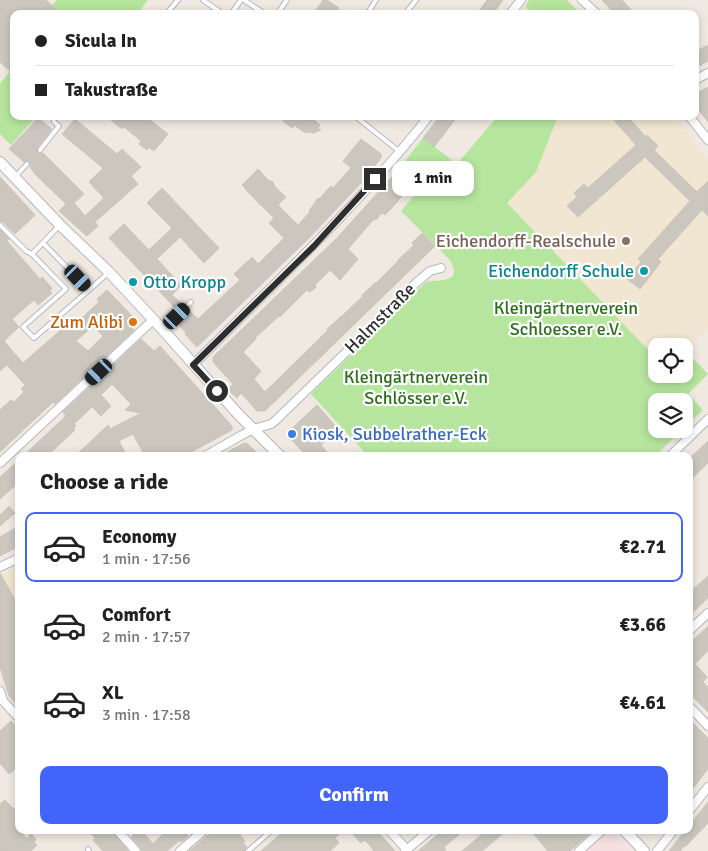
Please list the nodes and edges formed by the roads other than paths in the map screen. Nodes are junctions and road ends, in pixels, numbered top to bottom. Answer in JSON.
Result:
{"nodes":[{"id":1,"x":178,"y":0,"type":"edge"},
{"id":2,"x":203,"y":0,"type":"edge"},
{"id":3,"x":242,"y":0,"type":"edge"},
{"id":4,"x":416,"y":0,"type":"edge"},
{"id":5,"x":521,"y":0,"type":"edge"},
{"id":6,"x":582,"y":0,"type":"edge"},
{"id":7,"x":169,"y":10,"type":"edge"},
{"id":8,"x":217,"y":10,"type":"edge"},
{"id":9,"x":234,"y":10,"type":"edge"},
{"id":10,"x":258,"y":10,"type":"edge"},
{"id":11,"x":408,"y":10,"type":"edge"},
{"id":12,"x":513,"y":10,"type":"edge"},
{"id":13,"x":593,"y":10,"type":"edge"},
{"id":14,"x":54,"y":120,"type":"edge"},
{"id":15,"x":361,"y":120,"type":"edge"},
{"id":16,"x":426,"y":120,"type":"edge"},
{"id":17,"x":692,"y":120,"type":"edge"},
{"id":18,"x":708,"y":140,"type":"edge"},
{"id":19,"x":40,"y":150,"type":"dead end"},
{"id":20,"x":400,"y":152,"type":"junction"},
{"id":21,"x":0,"y":162,"type":"edge"},
{"id":22,"x":27,"y":164,"type":"dead end"},
{"id":23,"x":14,"y":177,"type":"junction"},
{"id":24,"x":0,"y":225,"type":"edge"},
{"id":25,"x":60,"y":225,"type":"junction"},
{"id":26,"x":43,"y":243,"type":"junction"},
{"id":27,"x":32,"y":254,"type":"junction"},
{"id":28,"x":441,"y":268,"type":"dead end"},
{"id":29,"x":109,"y":272,"type":"junction"},
{"id":30,"x":89,"y":290,"type":"junction"},
{"id":31,"x":191,"y":302,"type":"dead end"},
{"id":32,"x":153,"y":320,"type":"junction"},
{"id":33,"x":163,"y":330,"type":"junction"},
{"id":34,"x":193,"y":365,"type":"junction"},
{"id":35,"x":708,"y":419,"type":"edge"},
{"id":36,"x":254,"y":429,"type":"junction"},
{"id":37,"x":212,"y":452,"type":"edge"},
{"id":38,"x":276,"y":452,"type":"edge"},
{"id":39,"x":674,"y":452,"type":"edge"},
{"id":40,"x":0,"y":463,"type":"edge"},
{"id":41,"x":15,"y":560,"type":"edge"},
{"id":42,"x":0,"y":567,"type":"edge"},
{"id":43,"x":708,"y":613,"type":"edge"},
{"id":44,"x":693,"y":627,"type":"edge"},
{"id":45,"x":0,"y":691,"type":"edge"},
{"id":46,"x":693,"y":710,"type":"edge"},
{"id":47,"x":15,"y":714,"type":"edge"},
{"id":48,"x":708,"y":726,"type":"edge"},
{"id":49,"x":708,"y":787,"type":"edge"},
{"id":50,"x":693,"y":806,"type":"edge"},
{"id":51,"x":121,"y":834,"type":"edge"},
{"id":52,"x":199,"y":834,"type":"edge"},
{"id":53,"x":268,"y":834,"type":"edge"},
{"id":54,"x":393,"y":834,"type":"edge"},
{"id":55,"x":425,"y":834,"type":"edge"},
{"id":56,"x":597,"y":834,"type":"edge"},
{"id":57,"x":628,"y":834,"type":"edge"},
{"id":58,"x":671,"y":834,"type":"edge"},
{"id":59,"x":406,"y":850,"type":"edge"},
{"id":60,"x":136,"y":851,"type":"edge"},
{"id":61,"x":180,"y":851,"type":"edge"},
{"id":62,"x":248,"y":851,"type":"edge"},
{"id":63,"x":579,"y":851,"type":"edge"},
{"id":64,"x":644,"y":851,"type":"edge"},
{"id":65,"x":657,"y":851,"type":"edge"}],
"edges":[{"from":1,"to":7,"type":"lane"},
{"from":2,"to":8,"type":"lane"},
{"from":3,"to":9,"type":"lane"},
{"from":3,"to":10,"type":"lane"},
{"from":4,"to":11,"type":"lane"},
{"from":5,"to":12,"type":"street"},
{"from":6,"to":13,"type":"street"},
{"from":14,"to":19,"type":"lane"},
{"from":15,"to":20,"type":"lane"},
{"from":16,"to":20,"type":"street"},
{"from":17,"to":18,"type":"street"},
{"from":20,"to":34,"type":"street"},
{"from":21,"to":23,"type":"main road"},
{"from":22,"to":23,"type":"lane"},
{"from":23,"to":25,"type":"main road"},
{"from":24,"to":27,"type":"lane"},
{"from":25,"to":26,"type":"lane"},
{"from":25,"to":29,"type":"main road"},
{"from":26,"to":27,"type":"lane"},
{"from":26,"to":30,"type":"lane"},
{"from":27,"to":30,"type":"lane"},
{"from":28,"to":36,"type":"street","name":"Halmstraße"},
{"from":29,"to":30,"type":"lane"},
{"from":29,"to":32,"type":"main road"},
{"from":31,"to":33,"type":"lane"},
{"from":32,"to":33,"type":"main road"},
{"from":32,"to":40,"type":"street"},
{"from":33,"to":34,"type":"main road"},
{"from":34,"to":36,"type":"main road"},
{"from":35,"to":39,"type":"street"},
{"from":36,"to":37,"type":"street","name":"Halmstraße"},
{"from":36,"to":38,"type":"main road"},
{"from":41,"to":42,"type":"street"},
{"from":43,"to":44,"type":"street"},
{"from":45,"to":47,"type":"street"},
{"from":46,"to":48,"type":"street"},
{"from":49,"to":50,"type":"street"},
{"from":51,"to":60,"type":"street"},
{"from":52,"to":61,"type":"street"},
{"from":53,"to":62,"type":"lane"},
{"from":54,"to":59,"type":"street"},
{"from":55,"to":59,"type":"street"},
{"from":56,"to":63,"type":"street"},
{"from":57,"to":64,"type":"main road"},
{"from":58,"to":65,"type":"street"}]}
